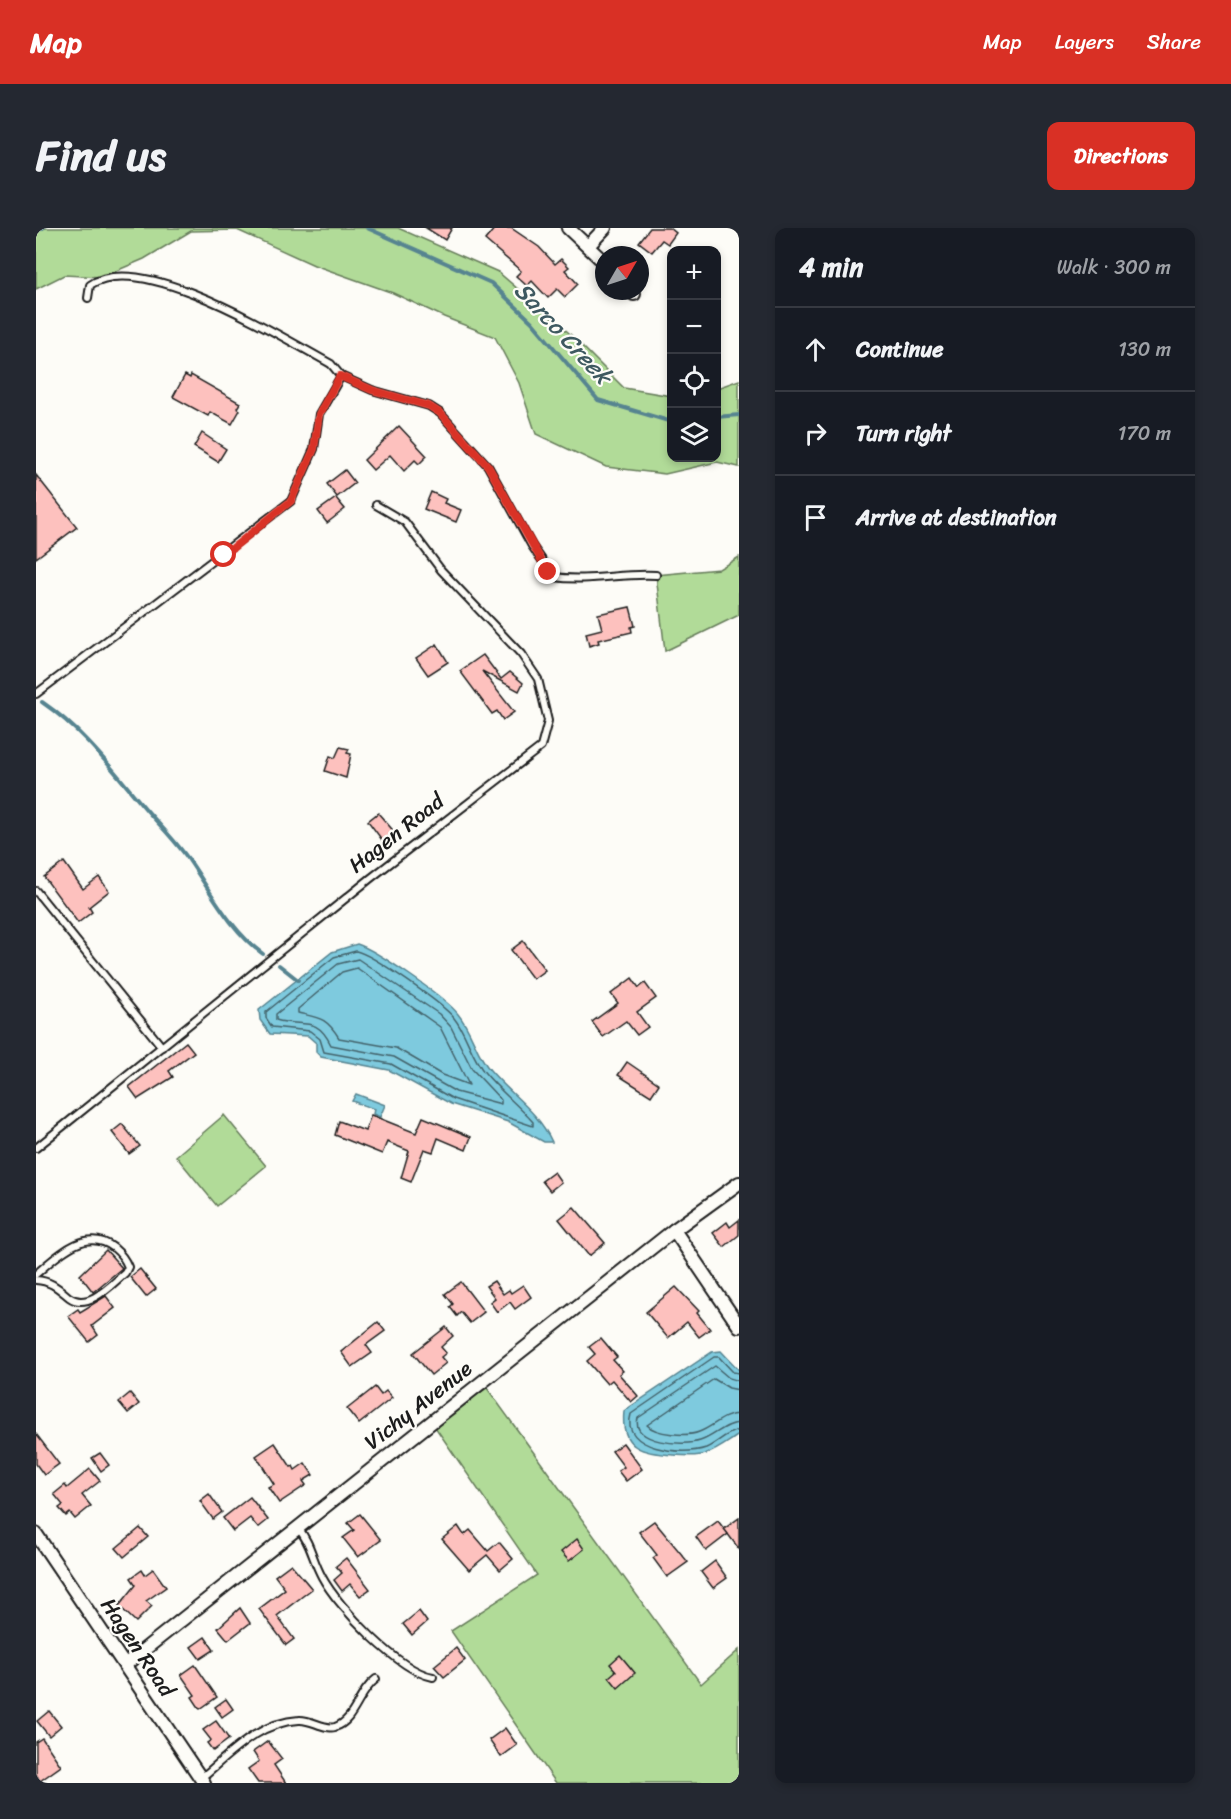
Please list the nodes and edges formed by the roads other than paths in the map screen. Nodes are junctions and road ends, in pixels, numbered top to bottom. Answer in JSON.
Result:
{"nodes":[{"id":1,"x":568,"y":228,"type":"edge"},
{"id":2,"x":605,"y":228,"type":"edge"},
{"id":3,"x":588,"y":246,"type":"junction"},
{"id":4,"x":595,"y":253,"type":"edge"},
{"id":5,"x":88,"y":298,"type":"dead end"},
{"id":6,"x":340,"y":376,"type":"junction"},
{"id":7,"x":376,"y":505,"type":"dead end"},
{"id":8,"x":656,"y":575,"type":"dead end"},
{"id":9,"x":36,"y":694,"type":"edge"},
{"id":10,"x":36,"y":891,"type":"edge"},
{"id":11,"x":162,"y":1047,"type":"junction"},
{"id":12,"x":36,"y":1148,"type":"edge"},
{"id":13,"x":739,"y":1183,"type":"edge"},
{"id":14,"x":674,"y":1230,"type":"junction"},
{"id":15,"x":36,"y":1274,"type":"edge"},
{"id":16,"x":36,"y":1280,"type":"edge"},
{"id":17,"x":739,"y":1326,"type":"edge"},
{"id":18,"x":297,"y":1527,"type":"junction"},
{"id":19,"x":36,"y":1534,"type":"edge"},
{"id":20,"x":126,"y":1664,"type":"junction"},
{"id":21,"x":433,"y":1677,"type":"dead end"},
{"id":22,"x":376,"y":1679,"type":"dead end"},
{"id":23,"x":203,"y":1780,"type":"edge"}],
"edges":[{"from":1,"to":3,"type":"street"},
{"from":2,"to":3,"type":"street"},
{"from":3,"to":4,"type":"street"},
{"from":5,"to":6,"type":"lane"},
{"from":6,"to":8,"type":"lane"},
{"from":6,"to":9,"type":"lane"},
{"from":7,"to":11,"type":"lane","name":"Hagen Road"},
{"from":10,"to":11,"type":"lane"},
{"from":11,"to":12,"type":"lane","name":"Hagen Road"},
{"from":13,"to":14,"type":"street","name":"Vichy Avenue"},
{"from":14,"to":17,"type":"street"},
{"from":14,"to":18,"type":"street","name":"Vichy Avenue"},
{"from":15,"to":16,"type":"lane"},
{"from":18,"to":20,"type":"street","name":"Vichy Avenue"},
{"from":18,"to":21,"type":"lane"},
{"from":19,"to":20,"type":"street","name":"Hagen Road"},
{"from":20,"to":23,"type":"street","name":"Hagen Road"},
{"from":22,"to":23,"type":"lane"}]}
